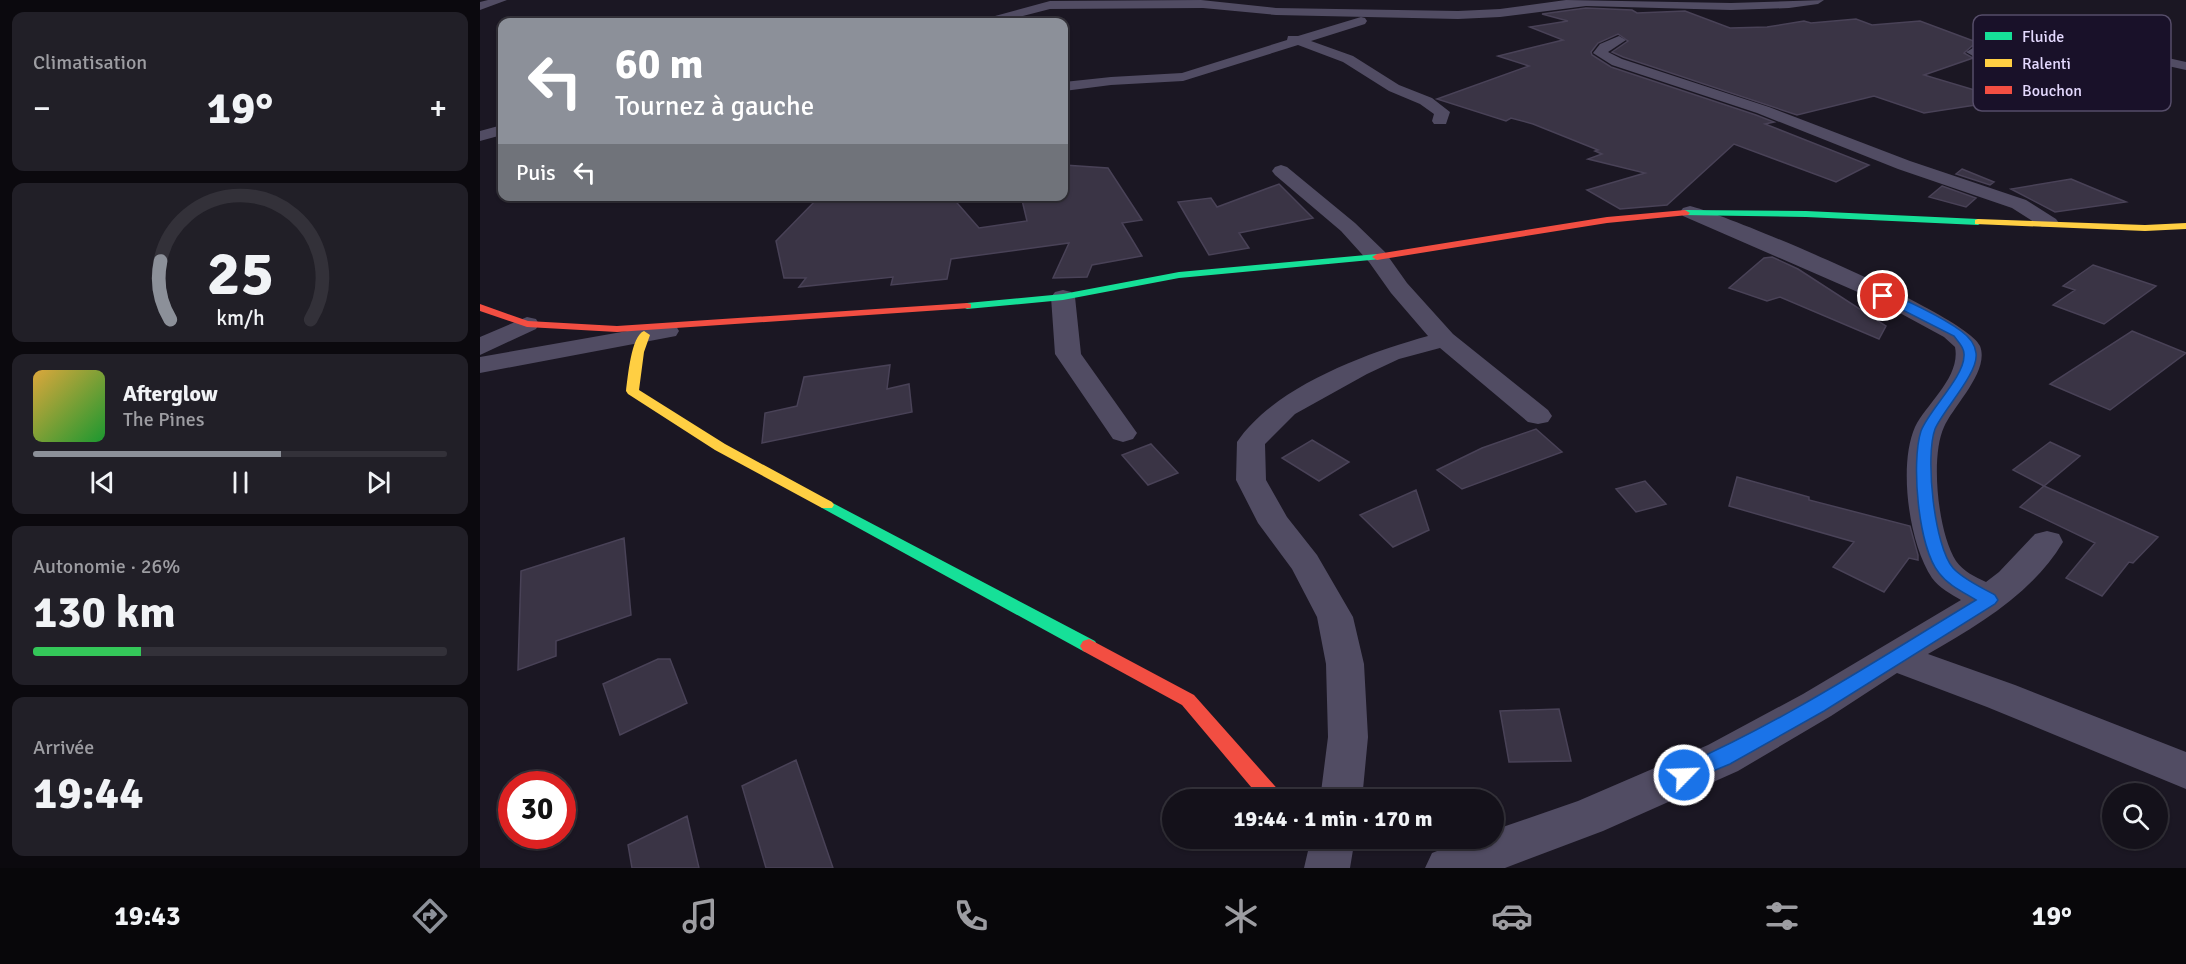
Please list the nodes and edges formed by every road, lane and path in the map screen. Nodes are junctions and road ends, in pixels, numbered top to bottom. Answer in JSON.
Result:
{"nodes":[{"id":1,"x":501,"y":0,"type":"edge"},
{"id":2,"x":1184,"y":0,"type":"edge"},
{"id":3,"x":1294,"y":0,"type":"edge"},
{"id":4,"x":1818,"y":0,"type":"edge"},
{"id":5,"x":1203,"y":4,"type":"junction"},
{"id":6,"x":480,"y":6,"type":"edge"},
{"id":7,"x":1235,"y":10,"type":"junction"},
{"id":8,"x":1286,"y":12,"type":"junction"},
{"id":9,"x":1393,"y":12,"type":"junction"},
{"id":10,"x":1003,"y":18,"type":"edge"},
{"id":11,"x":1271,"y":26,"type":"junction"},
{"id":12,"x":1295,"y":40,"type":"junction"},
{"id":13,"x":1619,"y":40,"type":"dead end"},
{"id":14,"x":2171,"y":63,"type":"edge"},
{"id":15,"x":2186,"y":66,"type":"edge"},
{"id":16,"x":1068,"y":87,"type":"edge"},
{"id":17,"x":1440,"y":121,"type":"dead end"},
{"id":18,"x":498,"y":131,"type":"edge"},
{"id":19,"x":480,"y":136,"type":"edge"},
{"id":20,"x":480,"y":144,"type":"edge"},
{"id":21,"x":498,"y":144,"type":"edge"},
{"id":22,"x":1281,"y":171,"type":"dead end"},
{"id":23,"x":1690,"y":212,"type":"junction"},
{"id":24,"x":2049,"y":223,"type":"junction"},
{"id":25,"x":2183,"y":228,"type":"edge"},
{"id":26,"x":1377,"y":257,"type":"junction"},
{"id":27,"x":1063,"y":297,"type":"junction"},
{"id":28,"x":480,"y":307,"type":"edge"},
{"id":29,"x":526,"y":324,"type":"junction"},
{"id":30,"x":693,"y":326,"type":"junction"},
{"id":31,"x":644,"y":335,"type":"junction"},
{"id":32,"x":1444,"y":339,"type":"junction"},
{"id":33,"x":480,"y":347,"type":"edge"},
{"id":34,"x":480,"y":365,"type":"edge"},
{"id":35,"x":1538,"y":416,"type":"dead end"},
{"id":36,"x":1123,"y":434,"type":"dead end"},
{"id":37,"x":2047,"y":542,"type":"dead end"},
{"id":38,"x":1989,"y":600,"type":"junction"},
{"id":39,"x":1893,"y":657,"type":"junction"},
{"id":40,"x":2186,"y":771,"type":"edge"},
{"id":41,"x":1265,"y":789,"type":"edge"},
{"id":42,"x":1342,"y":789,"type":"edge"},
{"id":43,"x":1448,"y":868,"type":"edge"}],
"edges":[{"from":1,"to":6,"type":"street"},
{"from":2,"to":5,"type":"street"},
{"from":3,"to":8,"type":"street"},
{"from":4,"to":9,"type":"street"},
{"from":5,"to":7,"type":"street"},
{"from":5,"to":10,"type":"street"},
{"from":7,"to":8,"type":"street"},
{"from":7,"to":11,"type":"street"},
{"from":8,"to":9,"type":"street"},
{"from":8,"to":11,"type":"street"},
{"from":9,"to":12,"type":"street"},
{"from":11,"to":12,"type":"street"},
{"from":12,"to":16,"type":"street"},
{"from":12,"to":17,"type":"street"},
{"from":13,"to":24,"type":"street"},
{"from":14,"to":15,"type":"street"},
{"from":18,"to":19,"type":"street"},
{"from":20,"to":21,"type":"street"},
{"from":22,"to":26,"type":"street"},
{"from":23,"to":24,"type":"street"},
{"from":23,"to":26,"type":"street"},
{"from":23,"to":38,"type":"street"},
{"from":24,"to":25,"type":"street"},
{"from":26,"to":27,"type":"street"},
{"from":26,"to":32,"type":"street"},
{"from":27,"to":30,"type":"street"},
{"from":27,"to":36,"type":"street"},
{"from":28,"to":29,"type":"street"},
{"from":29,"to":30,"type":"street"},
{"from":29,"to":33,"type":"street"},
{"from":30,"to":31,"type":"street"},
{"from":31,"to":34,"type":"street"},
{"from":31,"to":41,"type":"street"},
{"from":32,"to":35,"type":"street"},
{"from":32,"to":42,"type":"street"},
{"from":37,"to":38,"type":"street"},
{"from":38,"to":39,"type":"street"},
{"from":39,"to":40,"type":"street"},
{"from":39,"to":43,"type":"street"}]}
